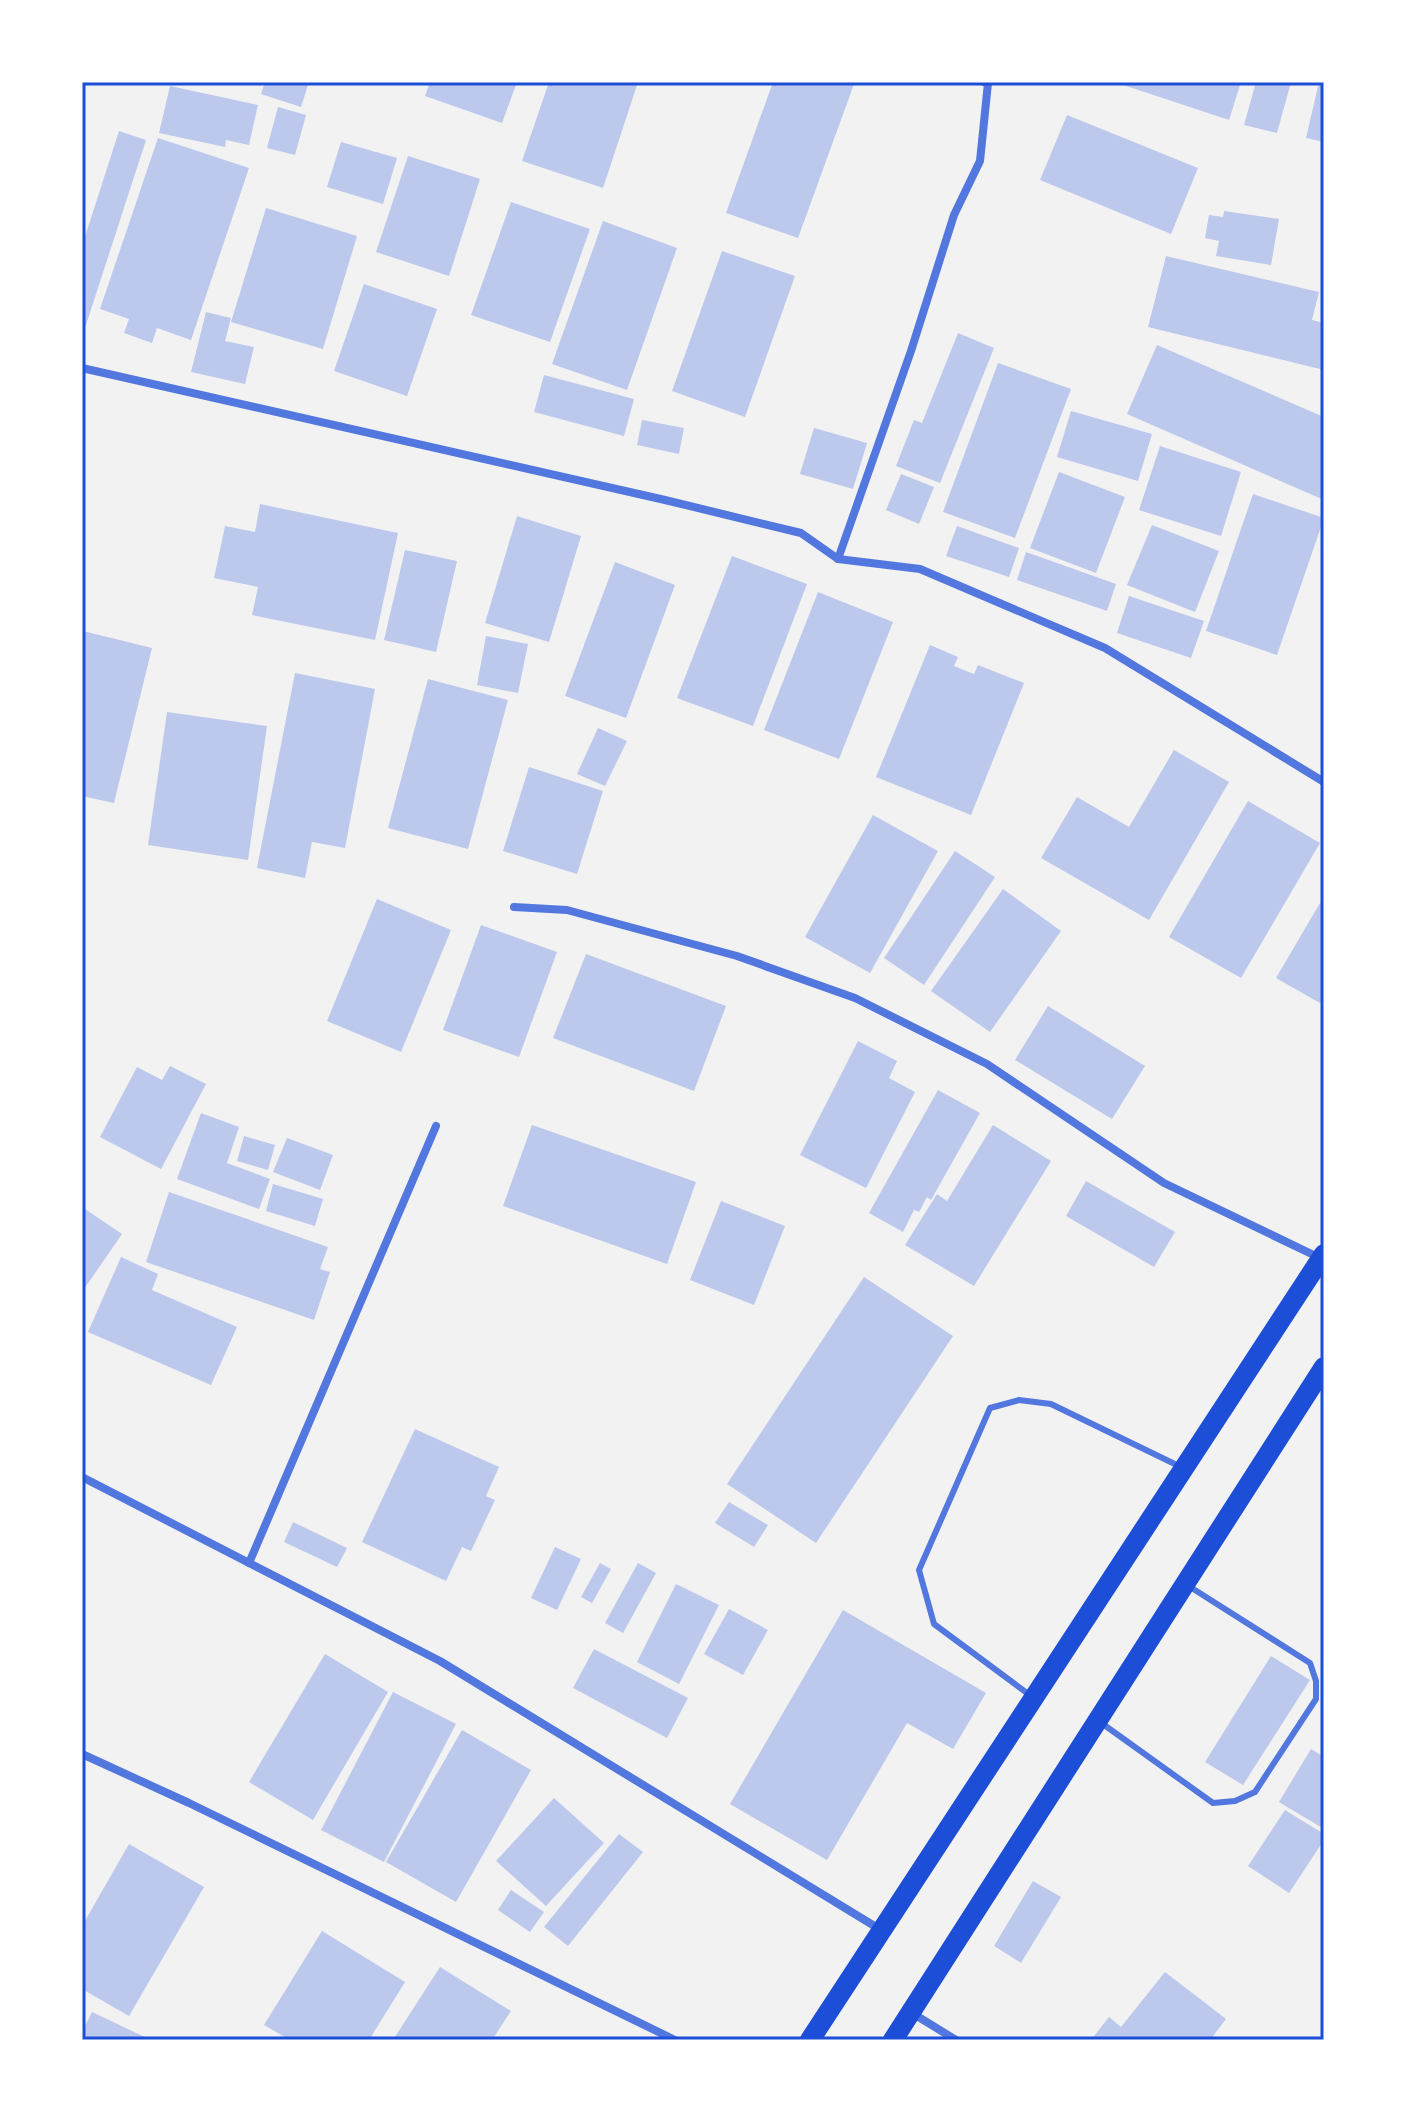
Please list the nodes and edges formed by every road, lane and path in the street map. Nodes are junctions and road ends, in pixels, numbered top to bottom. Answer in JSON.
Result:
{"nodes":[{"id":1,"x":987,"y":82,"type":"edge"},
{"id":2,"x":82,"y":368,"type":"edge"},
{"id":3,"x":838,"y":559,"type":"junction"},
{"id":4,"x":1324,"y":782,"type":"edge"},
{"id":5,"x":514,"y":907,"type":"dead end"},
{"id":6,"x":436,"y":1126,"type":"dead end"},
{"id":7,"x":1322,"y":1256,"type":"edge"},
{"id":8,"x":1324,"y":1367,"type":"edge"},
{"id":9,"x":1183,"y":1469,"type":"junction"},
{"id":10,"x":82,"y":1477,"type":"edge"},
{"id":11,"x":249,"y":1563,"type":"junction"},
{"id":12,"x":1184,"y":1583,"type":"junction"},
{"id":13,"x":1034,"y":1698,"type":"junction"},
{"id":14,"x":1097,"y":1720,"type":"junction"},
{"id":15,"x":82,"y":1754,"type":"edge"},
{"id":16,"x":882,"y":1930,"type":"junction"},
{"id":17,"x":911,"y":2012,"type":"junction"},
{"id":18,"x":675,"y":2040,"type":"edge"},
{"id":19,"x":810,"y":2040,"type":"edge"},
{"id":20,"x":893,"y":2040,"type":"edge"},
{"id":21,"x":956,"y":2040,"type":"edge"}],
"edges":[{"from":1,"to":3,"type":"street"},
{"from":2,"to":3,"type":"street"},
{"from":3,"to":4,"type":"street"},
{"from":5,"to":7,"type":"street"},
{"from":6,"to":11,"type":"street"},
{"from":7,"to":9,"type":"main road"},
{"from":8,"to":12,"type":"main road"},
{"from":9,"to":13,"type":"main road"},
{"from":9,"to":13,"type":"lane"},
{"from":10,"to":11,"type":"street"},
{"from":11,"to":16,"type":"street"},
{"from":12,"to":14,"type":"main road"},
{"from":12,"to":14,"type":"lane"},
{"from":13,"to":16,"type":"main road"},
{"from":14,"to":17,"type":"main road"},
{"from":15,"to":18,"type":"street"},
{"from":16,"to":19,"type":"main road"},
{"from":17,"to":20,"type":"main road"},
{"from":17,"to":21,"type":"street"}]}
